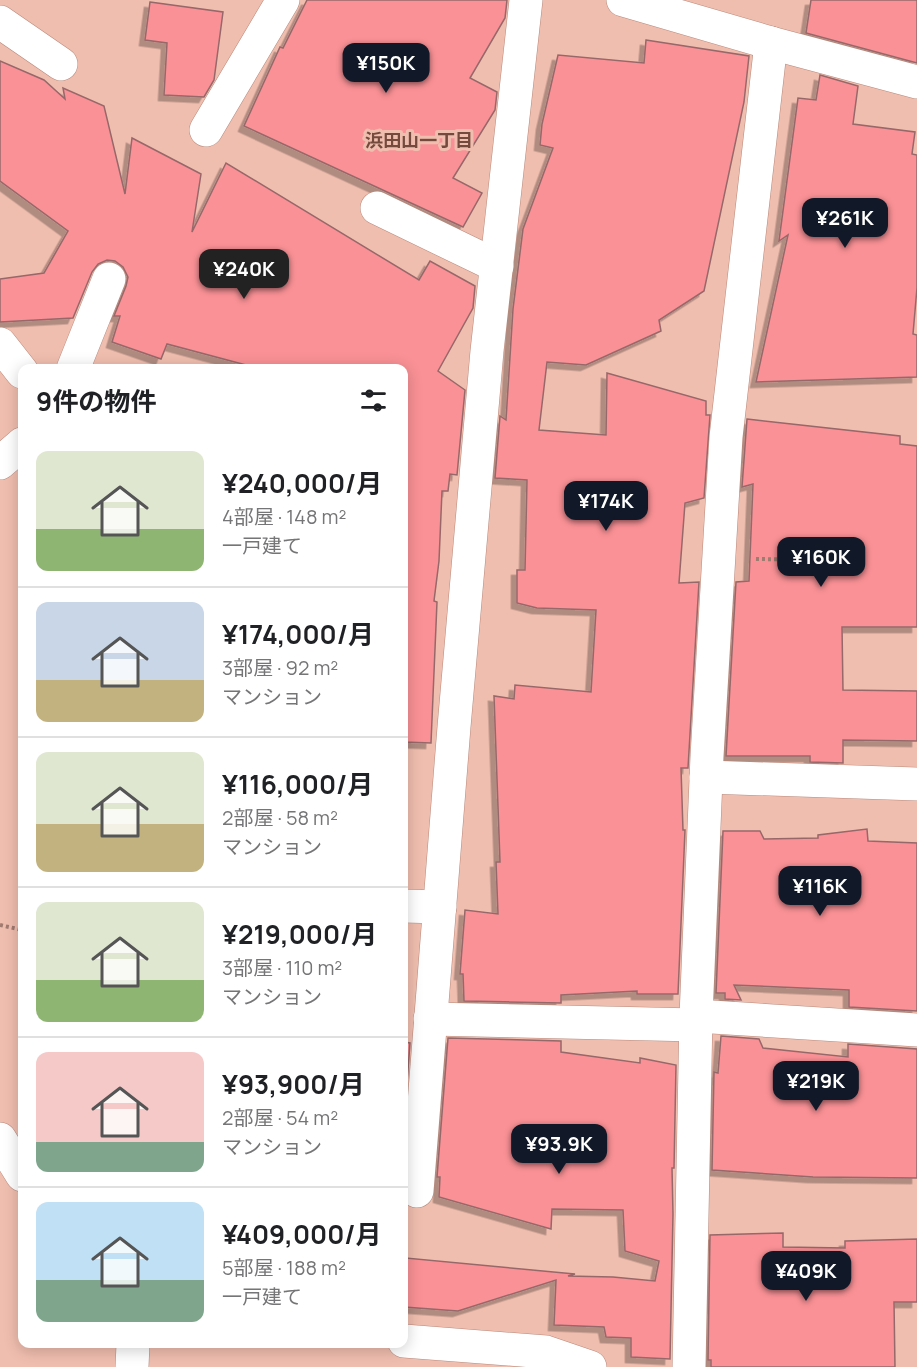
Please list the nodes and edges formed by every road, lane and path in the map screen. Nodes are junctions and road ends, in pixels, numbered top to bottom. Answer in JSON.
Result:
{"nodes":[{"id":1,"x":283,"y":0,"type":"edge"},
{"id":2,"x":526,"y":0,"type":"edge"},
{"id":3,"x":623,"y":0,"type":"edge"},
{"id":4,"x":0,"y":22,"type":"edge"},
{"id":5,"x":771,"y":43,"type":"junction"},
{"id":6,"x":60,"y":64,"type":"dead end"},
{"id":7,"x":917,"y":82,"type":"edge"},
{"id":8,"x":206,"y":130,"type":"dead end"},
{"id":9,"x":377,"y":208,"type":"dead end"},
{"id":10,"x":496,"y":266,"type":"junction"},
{"id":11,"x":109,"y":279,"type":"dead end"},
{"id":12,"x":0,"y":344,"type":"edge"},
{"id":13,"x":75,"y":364,"type":"edge"},
{"id":14,"x":18,"y":367,"type":"edge"},
{"id":15,"x":18,"y":447,"type":"edge"},
{"id":16,"x":0,"y":463,"type":"edge"},
{"id":17,"x":718,"y":559,"type":"junction"},
{"id":18,"x":851,"y":560,"type":"dead end"},
{"id":19,"x":706,"y":777,"type":"junction"},
{"id":20,"x":917,"y":784,"type":"edge"},
{"id":21,"x":408,"y":906,"type":"edge"},
{"id":22,"x":440,"y":907,"type":"junction"},
{"id":23,"x":0,"y":925,"type":"edge"},
{"id":24,"x":18,"y":929,"type":"edge"},
{"id":25,"x":430,"y":1019,"type":"junction"},
{"id":26,"x":696,"y":1021,"type":"junction"},
{"id":27,"x":917,"y":1030,"type":"edge"},
{"id":28,"x":0,"y":1139,"type":"edge"},
{"id":29,"x":18,"y":1168,"type":"edge"},
{"id":30,"x":417,"y":1191,"type":"dead end"},
{"id":31,"x":133,"y":1348,"type":"edge"},
{"id":32,"x":419,"y":1350,"type":"edge"},
{"id":33,"x":132,"y":1367,"type":"edge"},
{"id":34,"x":590,"y":1367,"type":"edge"},
{"id":35,"x":689,"y":1367,"type":"edge"}],
"edges":[{"from":1,"to":8,"type":"street"},
{"from":2,"to":10,"type":"street"},
{"from":3,"to":5,"type":"street"},
{"from":4,"to":6,"type":"street"},
{"from":5,"to":7,"type":"street"},
{"from":5,"to":17,"type":"street"},
{"from":9,"to":10,"type":"street"},
{"from":10,"to":22,"type":"street"},
{"from":11,"to":13,"type":"street"},
{"from":12,"to":14,"type":"street"},
{"from":15,"to":16,"type":"street"},
{"from":17,"to":18,"type":"path"},
{"from":17,"to":19,"type":"street"},
{"from":19,"to":20,"type":"street"},
{"from":19,"to":26,"type":"street"},
{"from":21,"to":22,"type":"street"},
{"from":22,"to":25,"type":"street"},
{"from":23,"to":24,"type":"path"},
{"from":25,"to":26,"type":"street"},
{"from":25,"to":30,"type":"street"},
{"from":26,"to":27,"type":"street"},
{"from":26,"to":35,"type":"street"},
{"from":28,"to":29,"type":"street"},
{"from":31,"to":33,"type":"street"},
{"from":32,"to":34,"type":"street"}]}
